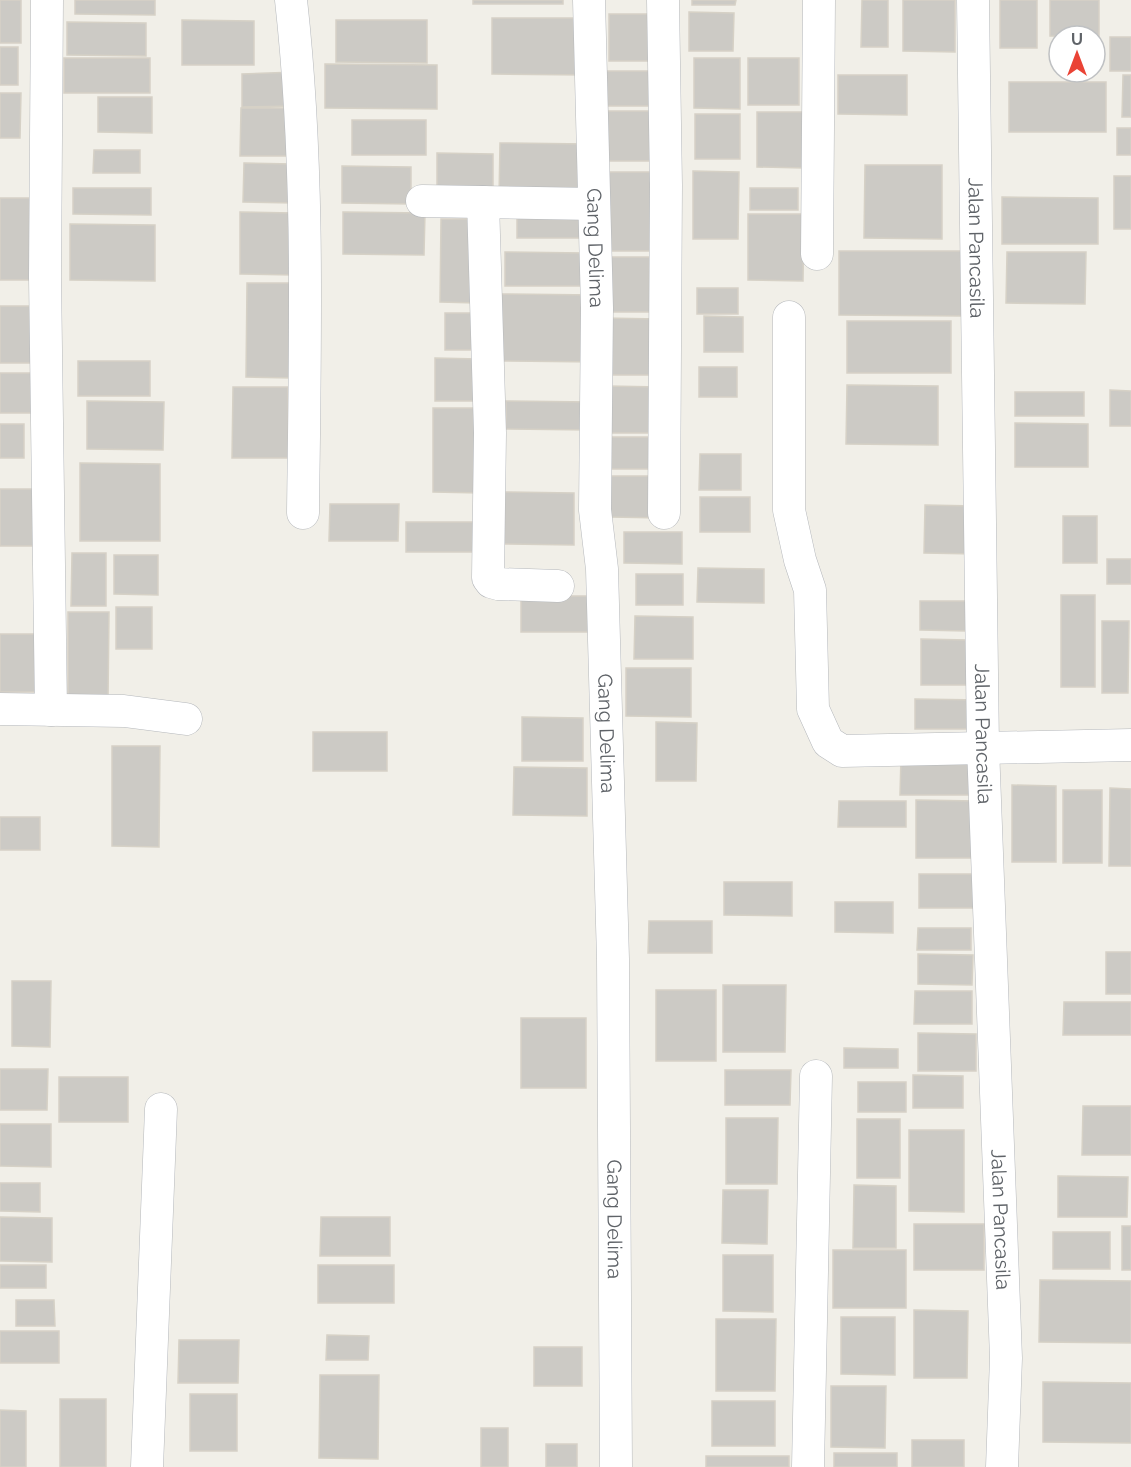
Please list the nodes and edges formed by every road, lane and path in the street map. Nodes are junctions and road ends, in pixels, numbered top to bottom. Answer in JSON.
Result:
{"nodes":[{"id":1,"x":47,"y":0,"type":"edge"},
{"id":2,"x":291,"y":0,"type":"edge"},
{"id":3,"x":589,"y":0,"type":"edge"},
{"id":4,"x":663,"y":0,"type":"edge"},
{"id":5,"x":819,"y":0,"type":"edge"},
{"id":6,"x":973,"y":0,"type":"edge"},
{"id":7,"x":422,"y":201,"type":"dead end"},
{"id":8,"x":483,"y":202,"type":"junction"},
{"id":9,"x":594,"y":204,"type":"junction"},
{"id":10,"x":817,"y":254,"type":"dead end"},
{"id":11,"x":789,"y":317,"type":"dead end"},
{"id":12,"x":303,"y":513,"type":"dead end"},
{"id":13,"x":664,"y":513,"type":"dead end"},
{"id":14,"x":558,"y":586,"type":"dead end"},
{"id":15,"x":0,"y":709,"type":"edge"},
{"id":16,"x":51,"y":710,"type":"junction"},
{"id":17,"x":186,"y":719,"type":"dead end"},
{"id":18,"x":1131,"y":745,"type":"edge"},
{"id":19,"x":983,"y":747,"type":"junction"},
{"id":20,"x":816,"y":1076,"type":"dead end"},
{"id":21,"x":161,"y":1109,"type":"dead end"},
{"id":22,"x":147,"y":1467,"type":"edge"},
{"id":23,"x":616,"y":1467,"type":"edge"},
{"id":24,"x":808,"y":1467,"type":"edge"},
{"id":25,"x":1002,"y":1467,"type":"edge"}],
"edges":[{"from":1,"to":16,"type":"street"},
{"from":2,"to":12,"type":"street"},
{"from":3,"to":9,"type":"street","name":"Gang Delima"},
{"from":4,"to":13,"type":"street"},
{"from":5,"to":10,"type":"street"},
{"from":6,"to":19,"type":"street","name":"Jalan Pancasila"},
{"from":7,"to":8,"type":"street"},
{"from":8,"to":9,"type":"street"},
{"from":8,"to":14,"type":"street"},
{"from":9,"to":23,"type":"street","name":"Gang Delima"},
{"from":11,"to":19,"type":"street"},
{"from":15,"to":16,"type":"street"},
{"from":16,"to":17,"type":"street"},
{"from":18,"to":19,"type":"street"},
{"from":19,"to":25,"type":"street","name":"Jalan Pancasila"},
{"from":20,"to":24,"type":"street"},
{"from":21,"to":22,"type":"street"}]}
